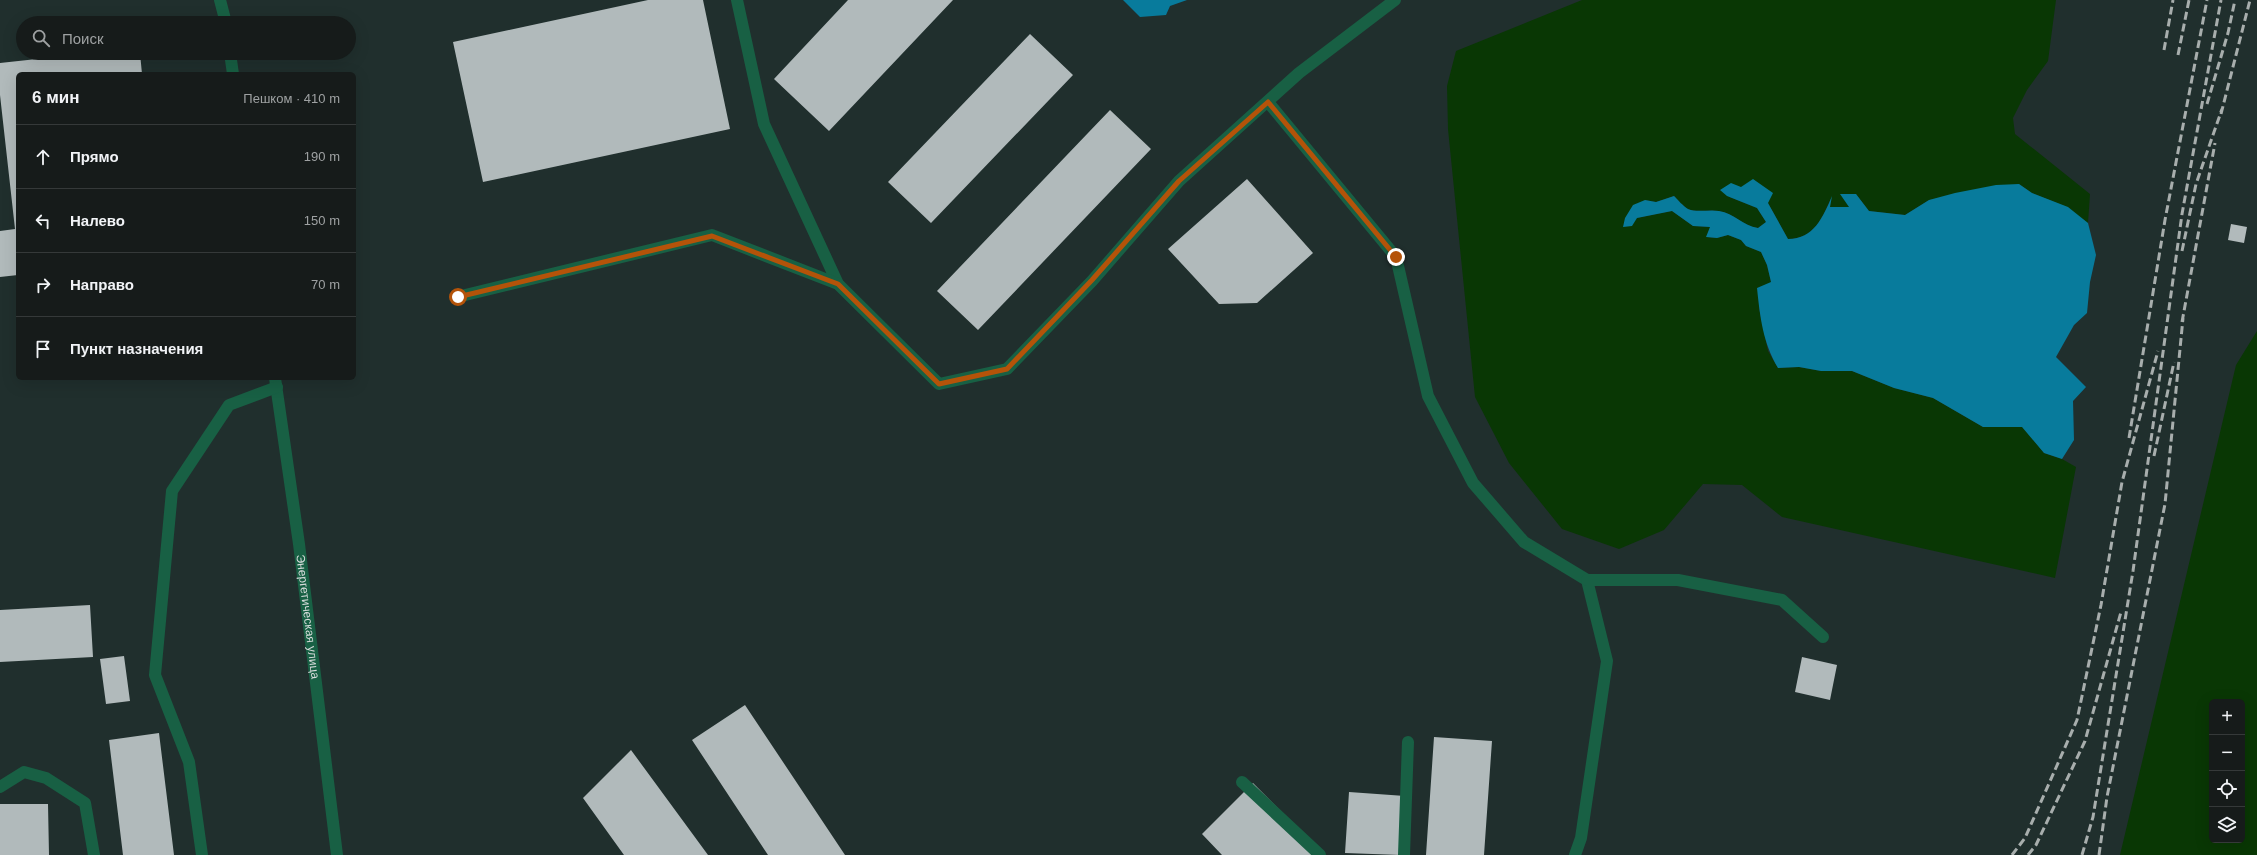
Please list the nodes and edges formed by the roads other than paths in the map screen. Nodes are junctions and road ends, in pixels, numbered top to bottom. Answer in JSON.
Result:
{"nodes":[{"id":1,"x":220,"y":0,"type":"edge"},
{"id":2,"x":737,"y":0,"type":"edge"},
{"id":3,"x":1395,"y":0,"type":"edge"},
{"id":4,"x":224,"y":16,"type":"edge"},
{"id":5,"x":231,"y":60,"type":"edge"},
{"id":6,"x":233,"y":72,"type":"edge"},
{"id":7,"x":1268,"y":102,"type":"junction"},
{"id":8,"x":838,"y":284,"type":"junction"},
{"id":9,"x":458,"y":297,"type":"dead end"},
{"id":10,"x":276,"y":383,"type":"edge"},
{"id":11,"x":1587,"y":580,"type":"junction"},
{"id":12,"x":1823,"y":637,"type":"dead end"},
{"id":13,"x":1408,"y":742,"type":"dead end"},
{"id":14,"x":1242,"y":782,"type":"dead end"},
{"id":15,"x":0,"y":787,"type":"edge"},
{"id":16,"x":94,"y":855,"type":"edge"},
{"id":17,"x":202,"y":855,"type":"edge"},
{"id":18,"x":337,"y":855,"type":"edge"},
{"id":19,"x":1320,"y":855,"type":"edge"},
{"id":20,"x":1404,"y":855,"type":"edge"},
{"id":21,"x":1575,"y":855,"type":"edge"}],
"edges":[{"from":1,"to":4,"type":"street"},
{"from":2,"to":8,"type":"street"},
{"from":3,"to":7,"type":"street"},
{"from":5,"to":6,"type":"street"},
{"from":7,"to":8,"type":"street"},
{"from":7,"to":11,"type":"street"},
{"from":8,"to":9,"type":"street"},
{"from":10,"to":17,"type":"street"},
{"from":10,"to":18,"type":"street","name":"Энергетическая улица"},
{"from":11,"to":12,"type":"street"},
{"from":11,"to":21,"type":"street"},
{"from":13,"to":20,"type":"street"},
{"from":14,"to":19,"type":"street"},
{"from":15,"to":16,"type":"street"}]}
